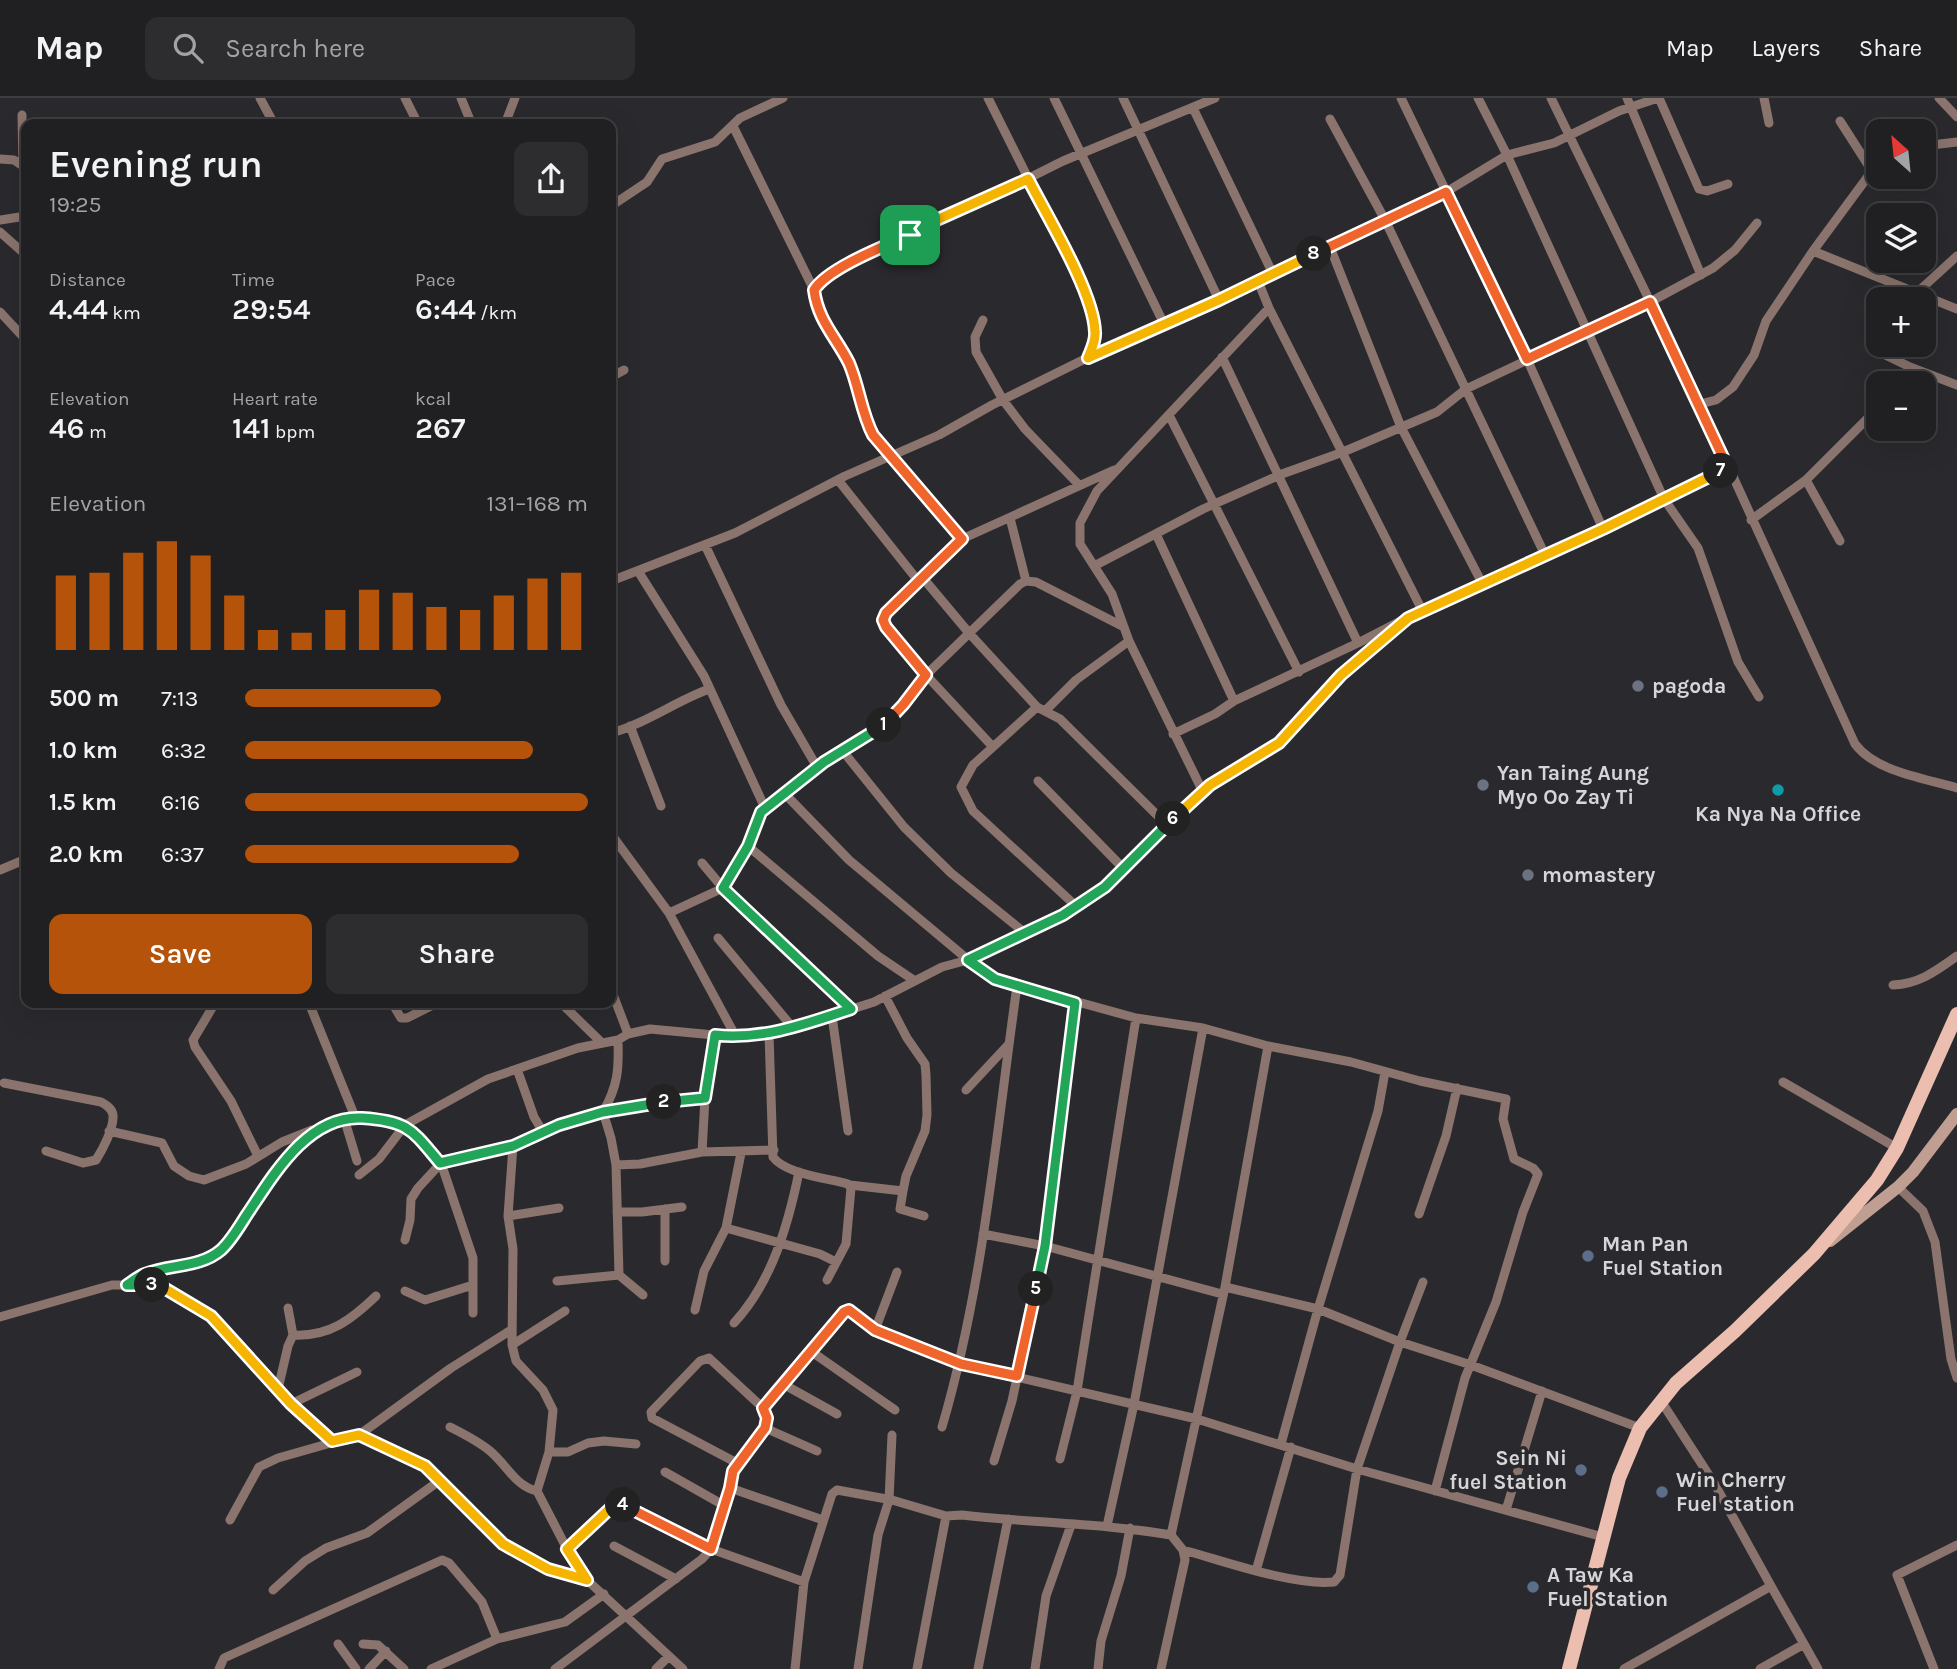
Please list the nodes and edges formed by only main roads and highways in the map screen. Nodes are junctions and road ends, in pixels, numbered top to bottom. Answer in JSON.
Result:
{"nodes":[{"id":1,"x":1957,"y":1014,"type":"edge"},
{"id":2,"x":1957,"y":1114,"type":"edge"},
{"id":3,"x":1814,"y":1254,"type":"junction"},
{"id":4,"x":1569,"y":1669,"type":"edge"}],
"edges":[{"from":1,"to":3,"type":"main road"},
{"from":2,"to":3,"type":"main road"},
{"from":3,"to":4,"type":"main road"}]}
